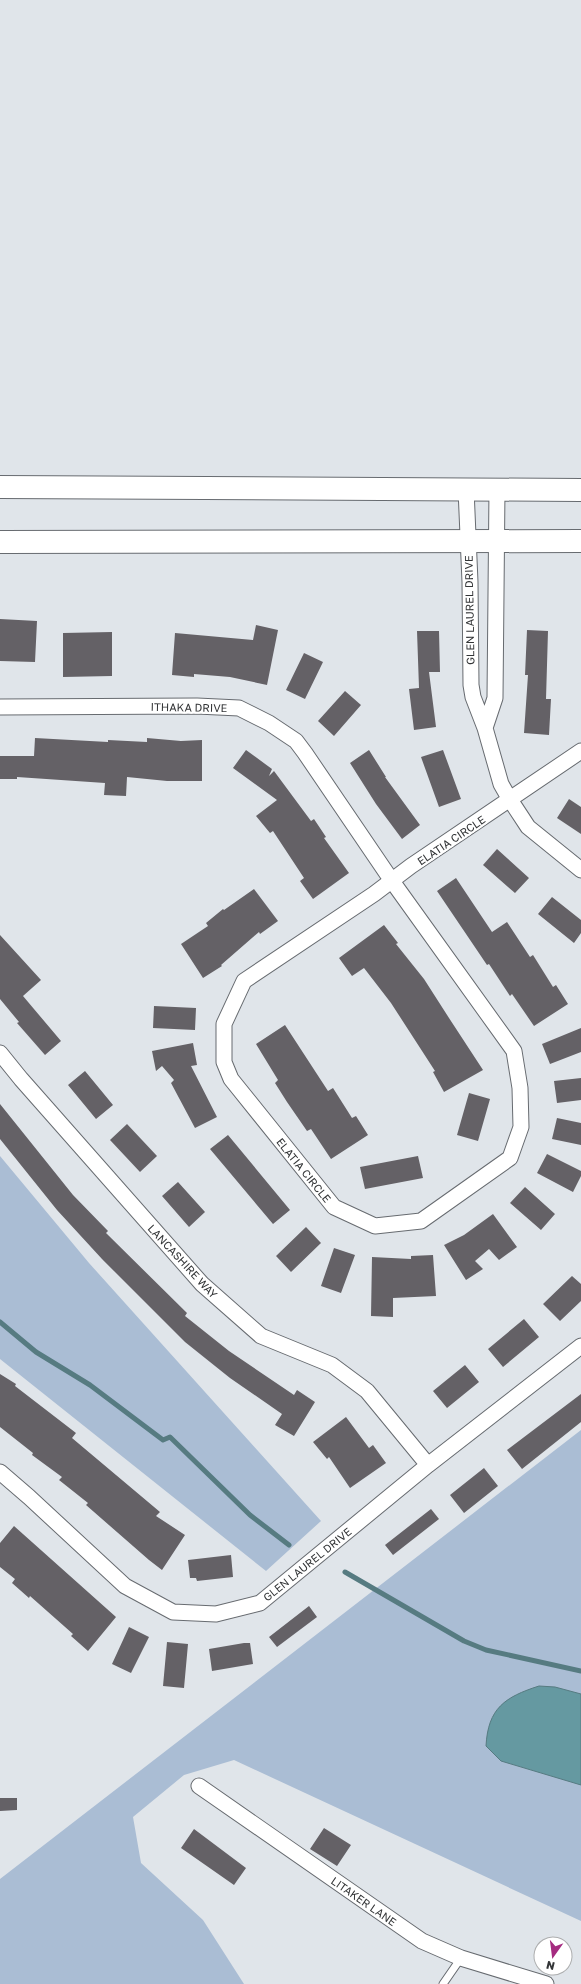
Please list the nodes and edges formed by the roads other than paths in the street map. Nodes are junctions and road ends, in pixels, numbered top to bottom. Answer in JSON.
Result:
{"nodes":[{"id":1,"x":0,"y":488,"type":"edge"},
{"id":2,"x":466,"y":489,"type":"junction"},
{"id":3,"x":497,"y":489,"type":"junction"},
{"id":4,"x":581,"y":490,"type":"edge"},
{"id":5,"x":468,"y":541,"type":"junction"},
{"id":6,"x":496,"y":541,"type":"junction"},
{"id":7,"x":581,"y":541,"type":"edge"},
{"id":8,"x":0,"y":542,"type":"edge"},
{"id":9,"x":0,"y":707,"type":"edge"},
{"id":10,"x":485,"y":728,"type":"junction"},
{"id":11,"x":581,"y":750,"type":"edge"},
{"id":12,"x":509,"y":798,"type":"junction"},
{"id":13,"x":581,"y":870,"type":"edge"},
{"id":14,"x":392,"y":881,"type":"junction"},
{"id":15,"x":0,"y":1053,"type":"edge"},
{"id":16,"x":581,"y":1346,"type":"edge"},
{"id":17,"x":428,"y":1465,"type":"junction"},
{"id":18,"x":0,"y":1472,"type":"edge"},
{"id":19,"x":199,"y":1786,"type":"dead end"},
{"id":20,"x":461,"y":1958,"type":"junction"},
{"id":21,"x":443,"y":1984,"type":"edge"},
{"id":22,"x":546,"y":1984,"type":"edge"}],
"edges":[{"from":1,"to":2,"type":"highway"},
{"from":2,"to":3,"type":"highway"},
{"from":2,"to":5,"type":"street","name":"GLEN LAUREL DRIVE"},
{"from":3,"to":4,"type":"highway"},
{"from":3,"to":6,"type":"street"},
{"from":5,"to":6,"type":"highway"},
{"from":5,"to":8,"type":"highway"},
{"from":5,"to":10,"type":"street","name":"GLEN LAUREL DRIVE"},
{"from":6,"to":7,"type":"highway"},
{"from":6,"to":10,"type":"street"},
{"from":9,"to":14,"type":"street","name":"ITHAKA DRIVE"},
{"from":10,"to":12,"type":"street","name":"GLEN LAUREL DRIVE"},
{"from":11,"to":12,"type":"street","name":"ELATIA CIRCLE"},
{"from":12,"to":13,"type":"street","name":"GLEN LAUREL DRIVE"},
{"from":12,"to":14,"type":"street","name":"ELATIA CIRCLE"},
{"from":14,"to":14,"type":"street","name":"ELATIA CIRCLE"},
{"from":15,"to":17,"type":"street","name":"LANCASHIRE WAY"},
{"from":16,"to":17,"type":"street","name":"GLEN LAUREL DRIVE"},
{"from":17,"to":18,"type":"street","name":"GLEN LAUREL DRIVE"},
{"from":19,"to":20,"type":"street","name":"LITAKER LANE"},
{"from":20,"to":21,"type":"lane"},
{"from":20,"to":22,"type":"street","name":"LITAKER LANE"}]}
